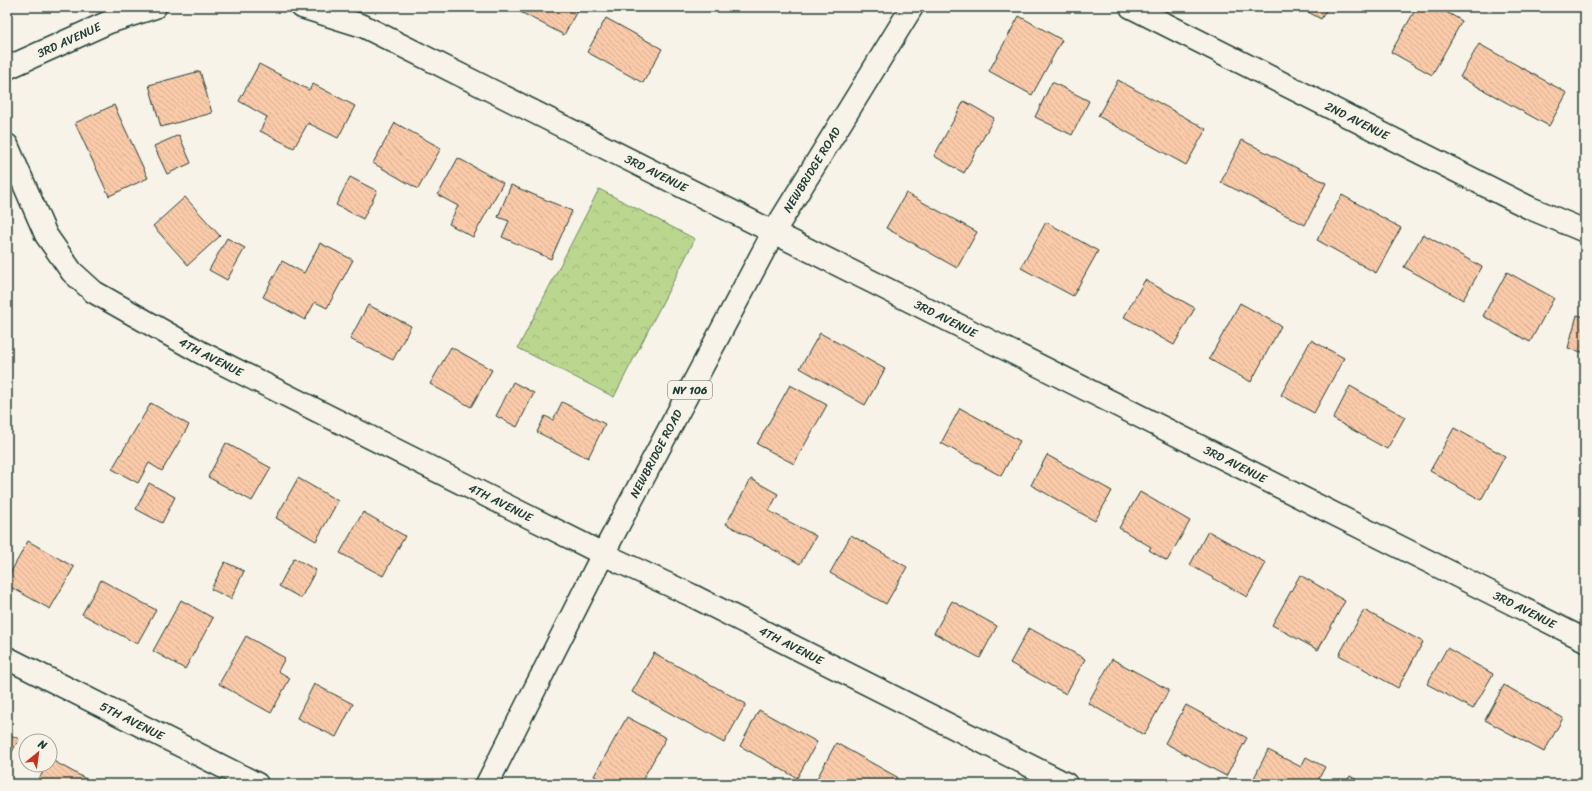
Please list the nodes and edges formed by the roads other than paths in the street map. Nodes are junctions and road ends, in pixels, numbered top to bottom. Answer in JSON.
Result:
{"nodes":[{"id":1,"x":155,"y":7,"type":"edge"},
{"id":2,"x":302,"y":7,"type":"edge"},
{"id":3,"x":912,"y":7,"type":"edge"},
{"id":4,"x":1131,"y":7,"type":"edge"},
{"id":5,"x":7,"y":68,"type":"edge"},
{"id":6,"x":7,"y":145,"type":"edge"},
{"id":7,"x":1585,"y":231,"type":"edge"},
{"id":8,"x":773,"y":233,"type":"junction"},
{"id":9,"x":602,"y":554,"type":"junction"},
{"id":10,"x":1585,"y":640,"type":"edge"},
{"id":11,"x":7,"y":658,"type":"edge"},
{"id":12,"x":257,"y":784,"type":"edge"},
{"id":13,"x":487,"y":784,"type":"edge"},
{"id":14,"x":1066,"y":784,"type":"edge"}],
"edges":[{"from":1,"to":5,"type":"street","name":"3RD AVENUE"},
{"from":2,"to":8,"type":"street","name":"3RD AVENUE"},
{"from":3,"to":8,"type":"street","name":"NEWBRIDGE ROAD","number":"NY 106"},
{"from":4,"to":7,"type":"street","name":"2ND AVENUE"},
{"from":6,"to":9,"type":"street","name":"4TH AVENUE"},
{"from":8,"to":9,"type":"street","name":"NEWBRIDGE ROAD","number":"NY 106"},
{"from":8,"to":10,"type":"street","name":"3RD AVENUE"},
{"from":9,"to":13,"type":"street","name":"NEWBRIDGE ROAD","number":"NY 106"},
{"from":9,"to":14,"type":"street","name":"4TH AVENUE"},
{"from":11,"to":12,"type":"street","name":"5TH AVENUE"}]}
